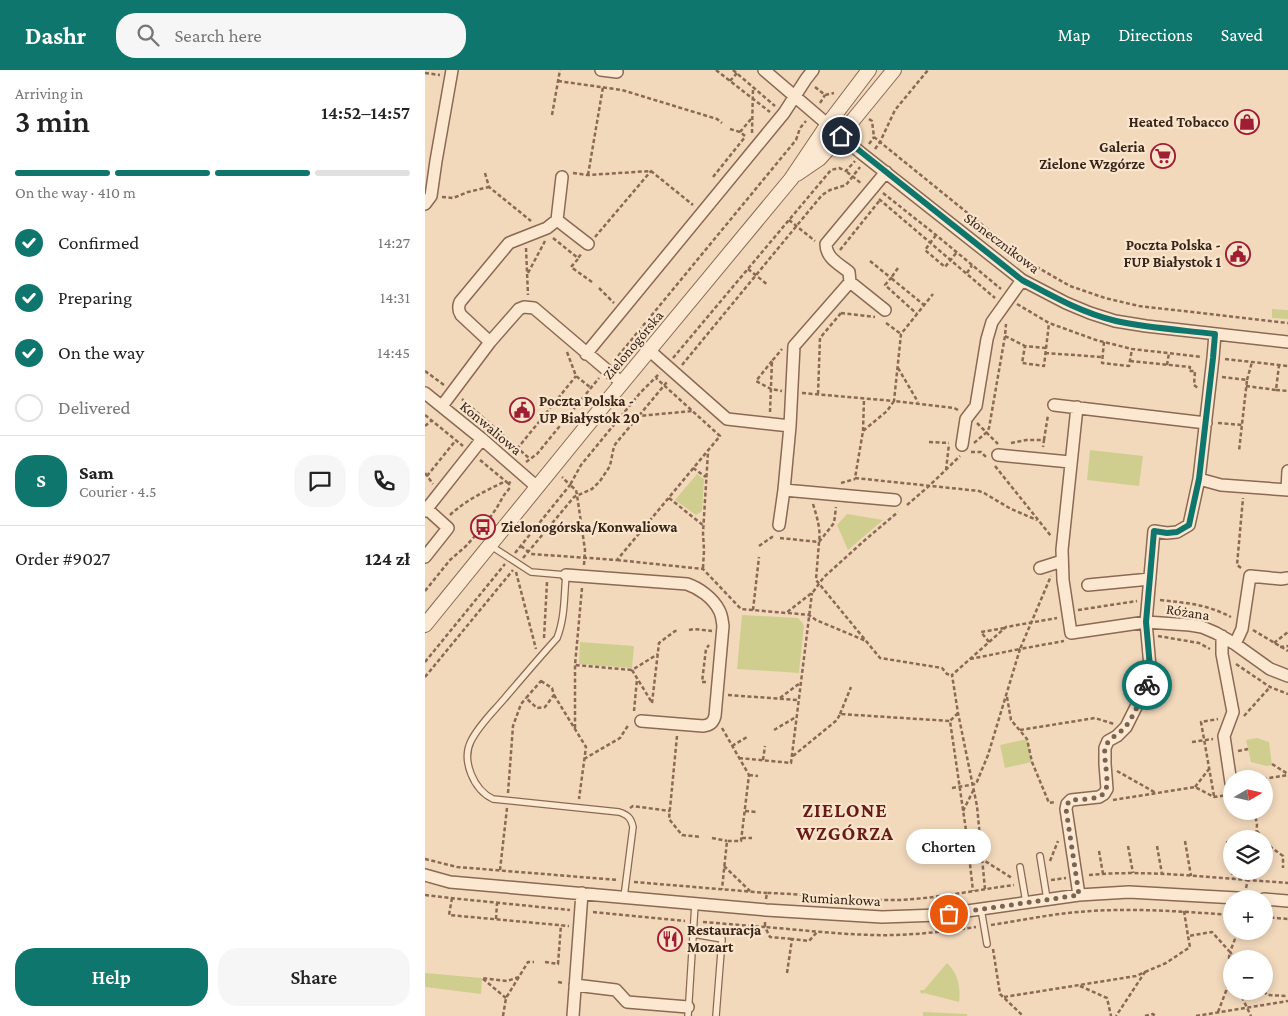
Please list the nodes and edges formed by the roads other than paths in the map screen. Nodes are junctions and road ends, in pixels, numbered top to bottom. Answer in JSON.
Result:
{"nodes":[{"id":1,"x":452,"y":70,"type":"edge"},
{"id":2,"x":601,"y":70,"type":"edge"},
{"id":3,"x":764,"y":70,"type":"edge"},
{"id":4,"x":869,"y":70,"type":"edge"},
{"id":5,"x":894,"y":70,"type":"edge"},
{"id":6,"x":617,"y":72,"type":"dead end"},
{"id":7,"x":809,"y":74,"type":"edge"},
{"id":8,"x":795,"y":96,"type":"junction"},
{"id":9,"x":827,"y":124,"type":"junction"},
{"id":10,"x":841,"y":136,"type":"junction"},
{"id":11,"x":886,"y":172,"type":"junction"},
{"id":12,"x":567,"y":175,"type":"road end"},
{"id":13,"x":791,"y":179,"type":"junction"},
{"id":14,"x":428,"y":200,"type":"edge"},
{"id":15,"x":557,"y":220,"type":"junction"},
{"id":16,"x":588,"y":244,"type":"road end"},
{"id":17,"x":1022,"y":280,"type":"junction"},
{"id":18,"x":849,"y":282,"type":"junction"},
{"id":19,"x":885,"y":310,"type":"dead end"},
{"id":20,"x":1215,"y":334,"type":"junction"},
{"id":21,"x":490,"y":342,"type":"junction"},
{"id":22,"x":1288,"y":342,"type":"edge"},
{"id":23,"x":650,"y":351,"type":"junction"},
{"id":24,"x":586,"y":354,"type":"junction"},
{"id":25,"x":622,"y":383,"type":"junction"},
{"id":26,"x":425,"y":393,"type":"edge"},
{"id":27,"x":1054,"y":404,"type":"road end"},
{"id":28,"x":441,"y":406,"type":"junction"},
{"id":29,"x":1077,"y":407,"type":"junction"},
{"id":30,"x":1206,"y":423,"type":"junction"},
{"id":31,"x":790,"y":426,"type":"junction"},
{"id":32,"x":482,"y":439,"type":"junction"},
{"id":33,"x":963,"y":449,"type":"road end"},
{"id":34,"x":998,"y":455,"type":"road end"},
{"id":35,"x":1070,"y":462,"type":"junction"},
{"id":36,"x":1288,"y":471,"type":"edge"},
{"id":37,"x":1199,"y":479,"type":"junction"},
{"id":38,"x":537,"y":487,"type":"junction"},
{"id":39,"x":784,"y":490,"type":"junction"},
{"id":40,"x":1287,"y":490,"type":"edge"},
{"id":41,"x":895,"y":500,"type":"dead end"},
{"id":42,"x":426,"y":510,"type":"edge"},
{"id":43,"x":779,"y":525,"type":"dead end"},
{"id":44,"x":490,"y":546,"type":"junction"},
{"id":45,"x":1062,"y":556,"type":"junction"},
{"id":46,"x":425,"y":557,"type":"edge"},
{"id":47,"x":1040,"y":568,"type":"dead end"},
{"id":48,"x":566,"y":576,"type":"junction"},
{"id":49,"x":1288,"y":578,"type":"edge"},
{"id":50,"x":1149,"y":579,"type":"junction"},
{"id":51,"x":1088,"y":585,"type":"dead end"},
{"id":52,"x":1146,"y":622,"type":"junction"},
{"id":53,"x":425,"y":625,"type":"edge"},
{"id":54,"x":1222,"y":636,"type":"junction"},
{"id":55,"x":1235,"y":644,"type":"junction"},
{"id":56,"x":1288,"y":676,"type":"edge"},
{"id":57,"x":637,"y":719,"type":"road end"},
{"id":58,"x":1229,"y":770,"type":"edge"},
{"id":59,"x":1040,"y":856,"type":"dead end"},
{"id":60,"x":1020,"y":867,"type":"dead end"},
{"id":61,"x":425,"y":875,"type":"edge"},
{"id":62,"x":582,"y":893,"type":"junction"},
{"id":63,"x":1079,"y":895,"type":"junction"},
{"id":64,"x":624,"y":897,"type":"junction"},
{"id":65,"x":1223,"y":897,"type":"edge"},
{"id":66,"x":1047,"y":899,"type":"junction"},
{"id":67,"x":1273,"y":899,"type":"edge"},
{"id":68,"x":1288,"y":900,"type":"edge"},
{"id":69,"x":1026,"y":902,"type":"junction"},
{"id":70,"x":695,"y":904,"type":"junction"},
{"id":71,"x":981,"y":909,"type":"junction"},
{"id":72,"x":693,"y":934,"type":"junction"},
{"id":73,"x":990,"y":944,"type":"road end"},
{"id":74,"x":575,"y":985,"type":"junction"},
{"id":75,"x":688,"y":1011,"type":"edge"},
{"id":76,"x":573,"y":1016,"type":"edge"},
{"id":77,"x":716,"y":1016,"type":"edge"}],
"edges":[{"from":1,"to":14,"type":"street"},
{"from":2,"to":6,"type":"street"},
{"from":3,"to":8,"type":"street","name":"Słonecznikowa"},
{"from":4,"to":9,"type":"street","name":"Zielonogórska"},
{"from":5,"to":10,"type":"street","name":"Zielonogórska"},
{"from":7,"to":8,"type":"street"},
{"from":8,"to":9,"type":"street","name":"Słonecznikowa"},
{"from":8,"to":24,"type":"street"},
{"from":9,"to":10,"type":"street","name":"Słonecznikowa"},
{"from":9,"to":13,"type":"street","name":"Zielonogórska"},
{"from":10,"to":11,"type":"street","name":"Słonecznikowa"},
{"from":10,"to":13,"type":"street","name":"Zielonogórska"},
{"from":11,"to":17,"type":"street","name":"Słonecznikowa"},
{"from":11,"to":18,"type":"street"},
{"from":12,"to":15,"type":"street"},
{"from":13,"to":23,"type":"street","name":"Zielonogórska"},
{"from":15,"to":16,"type":"street"},
{"from":15,"to":21,"type":"street"},
{"from":17,"to":20,"type":"street","name":"Słonecznikowa"},
{"from":17,"to":33,"type":"street"},
{"from":18,"to":19,"type":"street"},
{"from":18,"to":31,"type":"street"},
{"from":20,"to":22,"type":"street","name":"Słonecznikowa"},
{"from":20,"to":30,"type":"street"},
{"from":21,"to":24,"type":"street"},
{"from":21,"to":28,"type":"street"},
{"from":23,"to":25,"type":"street","name":"Zielonogórska"},
{"from":23,"to":31,"type":"street"},
{"from":24,"to":25,"type":"street"},
{"from":25,"to":38,"type":"street","name":"Zielonogórska"},
{"from":26,"to":28,"type":"street","name":"Konwaliowa"},
{"from":27,"to":29,"type":"street"},
{"from":28,"to":32,"type":"street","name":"Konwaliowa"},
{"from":29,"to":30,"type":"street"},
{"from":29,"to":35,"type":"street"},
{"from":30,"to":37,"type":"street"},
{"from":31,"to":39,"type":"street"},
{"from":32,"to":38,"type":"street","name":"Konwaliowa"},
{"from":32,"to":42,"type":"street"},
{"from":34,"to":35,"type":"street"},
{"from":35,"to":45,"type":"street"},
{"from":36,"to":40,"type":"street"},
{"from":37,"to":40,"type":"street"},
{"from":37,"to":50,"type":"street"},
{"from":38,"to":44,"type":"street","name":"Zielonogórska"},
{"from":39,"to":41,"type":"street"},
{"from":39,"to":43,"type":"street"},
{"from":42,"to":46,"type":"street"},
{"from":44,"to":48,"type":"lane"},
{"from":44,"to":53,"type":"street","name":"Zielonogórska"},
{"from":45,"to":47,"type":"street"},
{"from":45,"to":52,"type":"street","name":"Różana"},
{"from":48,"to":57,"type":"street"},
{"from":48,"to":64,"type":"lane"},
{"from":49,"to":55,"type":"street"},
{"from":50,"to":51,"type":"street"},
{"from":50,"to":52,"type":"street"},
{"from":52,"to":54,"type":"street","name":"Różana"},
{"from":52,"to":63,"type":"street"},
{"from":54,"to":55,"type":"street","name":"Różana"},
{"from":54,"to":58,"type":"street"},
{"from":55,"to":56,"type":"street","name":"Różana"},
{"from":59,"to":66,"type":"lane"},
{"from":60,"to":69,"type":"lane"},
{"from":61,"to":62,"type":"street","name":"Rumiankowa"},
{"from":62,"to":64,"type":"street","name":"Rumiankowa"},
{"from":62,"to":74,"type":"street"},
{"from":63,"to":65,"type":"street","name":"Rumiankowa"},
{"from":63,"to":66,"type":"street","name":"Rumiankowa"},
{"from":64,"to":70,"type":"street","name":"Rumiankowa"},
{"from":66,"to":69,"type":"street","name":"Rumiankowa"},
{"from":67,"to":68,"type":"street"},
{"from":69,"to":71,"type":"street","name":"Rumiankowa"},
{"from":70,"to":71,"type":"street","name":"Rumiankowa"},
{"from":70,"to":72,"type":"lane"},
{"from":71,"to":73,"type":"lane"},
{"from":72,"to":75,"type":"lane"},
{"from":72,"to":77,"type":"lane"},
{"from":74,"to":75,"type":"street"},
{"from":74,"to":76,"type":"street"}]}
